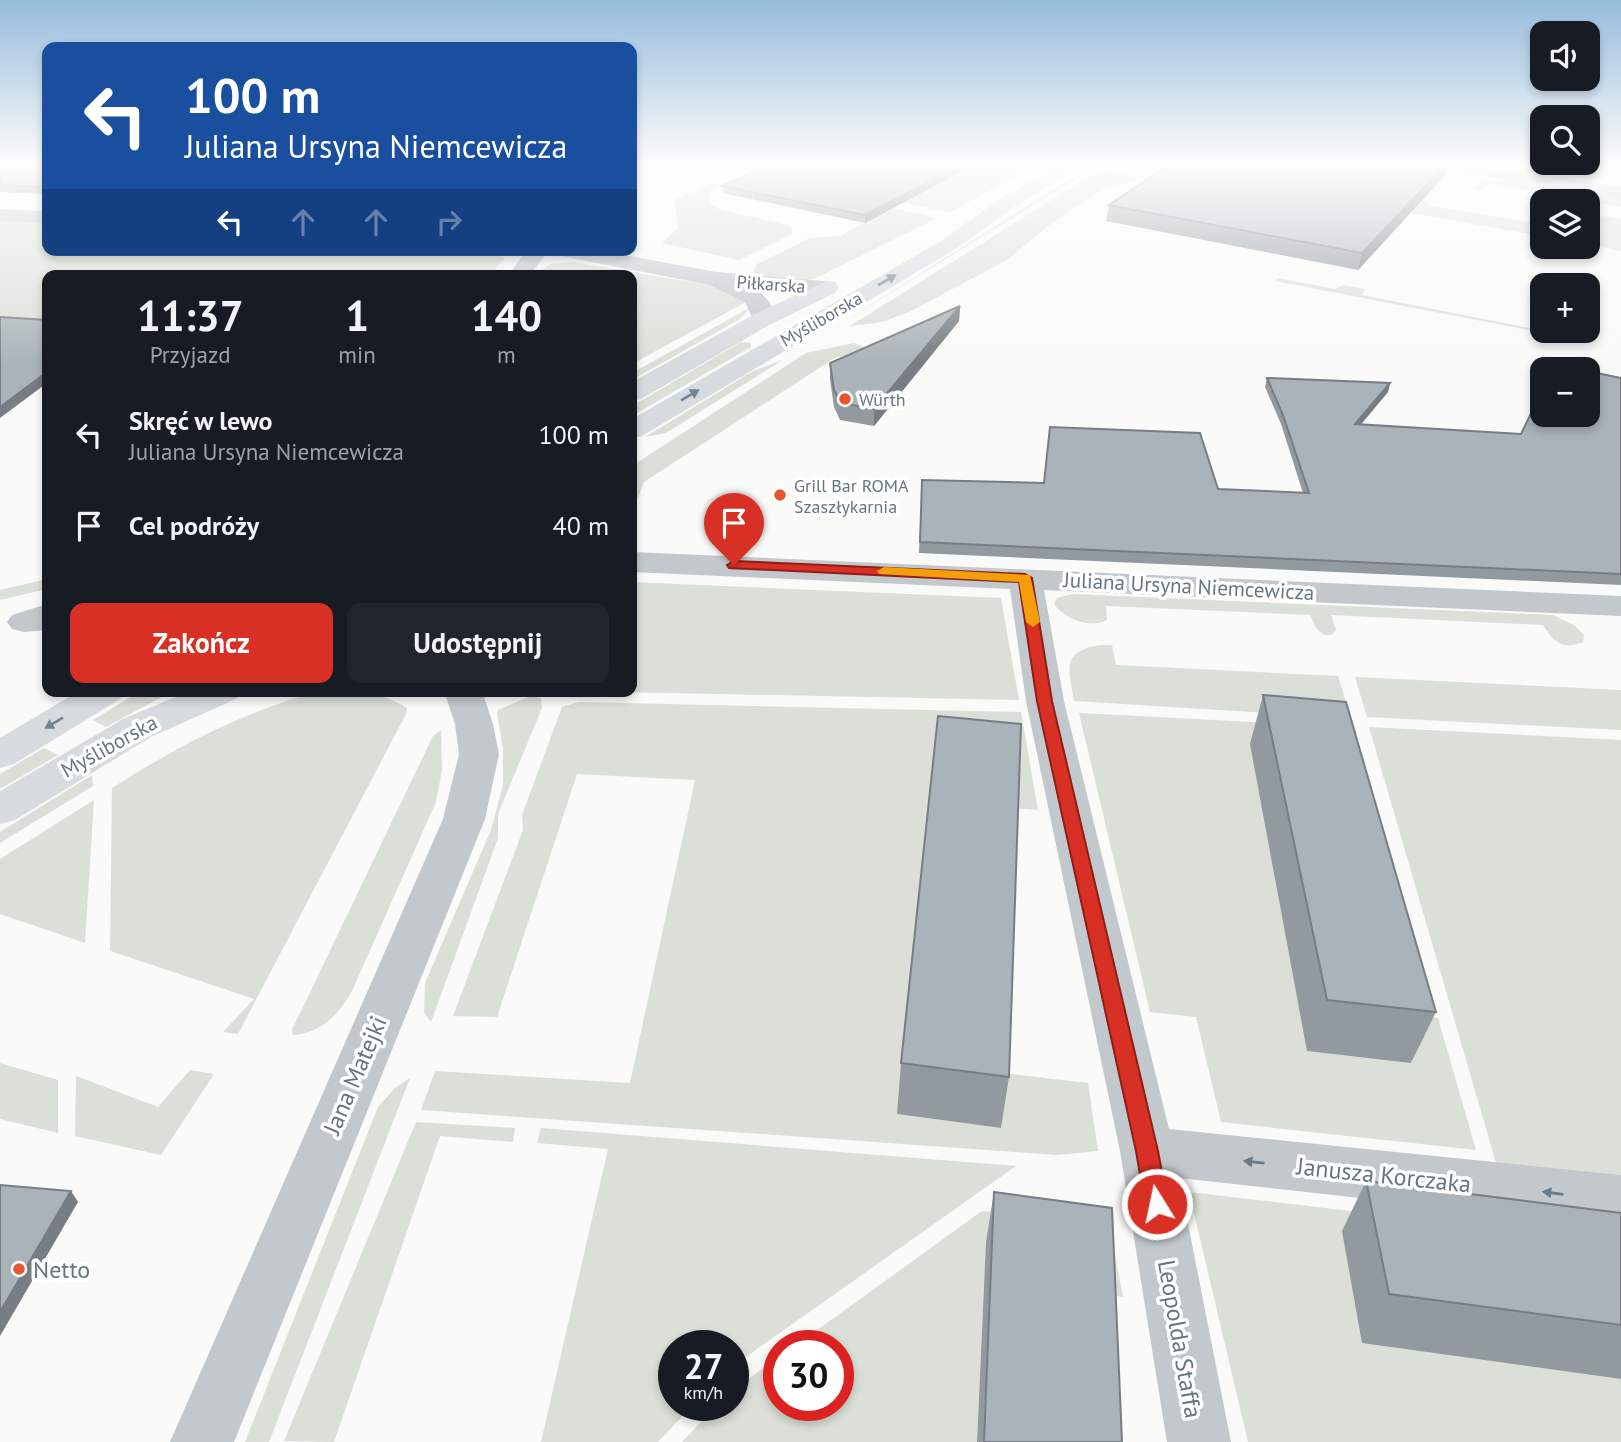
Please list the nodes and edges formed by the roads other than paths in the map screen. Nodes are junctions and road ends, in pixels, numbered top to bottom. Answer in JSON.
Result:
{"nodes":[{"id":1,"x":942,"y":230,"type":"edge"},
{"id":2,"x":969,"y":230,"type":"edge"},
{"id":3,"x":593,"y":256,"type":"edge"},
{"id":4,"x":716,"y":279,"type":"junction"},
{"id":5,"x":827,"y":288,"type":"junction"},
{"id":6,"x":763,"y":319,"type":"junction"},
{"id":7,"x":637,"y":390,"type":"edge"},
{"id":8,"x":637,"y":427,"type":"edge"},
{"id":9,"x":637,"y":562,"type":"edge"},
{"id":10,"x":1025,"y":578,"type":"junction"},
{"id":11,"x":1621,"y":606,"type":"edge"},
{"id":12,"x":97,"y":697,"type":"edge"},
{"id":13,"x":209,"y":697,"type":"edge"},
{"id":14,"x":459,"y":697,"type":"edge"},
{"id":15,"x":0,"y":755,"type":"edge"},
{"id":16,"x":0,"y":810,"type":"edge"},
{"id":17,"x":1147,"y":1151,"type":"junction"},
{"id":18,"x":1621,"y":1201,"type":"edge"},
{"id":19,"x":202,"y":1442,"type":"edge"},
{"id":20,"x":1199,"y":1442,"type":"edge"}],
"edges":[{"from":1,"to":5,"type":"main road","name":"Myśliborska"},
{"from":8,"to":2,"type":"main road","name":"Myśliborska","one_way":true},
{"from":3,"to":4,"type":"street","name":"Piłkarska"},
{"from":4,"to":5,"type":"street","name":"Piłkarska"},
{"from":4,"to":6,"type":"street","name":"Piłkarska"},
{"from":5,"to":6,"type":"main road","name":"Myśliborska"},
{"from":6,"to":7,"type":"main road","name":"Myśliborska"},
{"from":9,"to":10,"type":"street","name":"Juliana Ursyna Niemcewicza"},
{"from":10,"to":11,"type":"street","name":"Juliana Ursyna Niemcewicza"},
{"from":10,"to":17,"type":"street","name":"Leopolda Staffa"},
{"from":12,"to":15,"type":"main road","one_way":true},
{"from":13,"to":16,"type":"main road","name":"Myśliborska"},
{"from":14,"to":19,"type":"street","name":"Jana Matejki"},
{"from":18,"to":17,"type":"street","name":"Janusza Korczaka","one_way":true},
{"from":17,"to":20,"type":"street","name":"Leopolda Staffa"}]}
